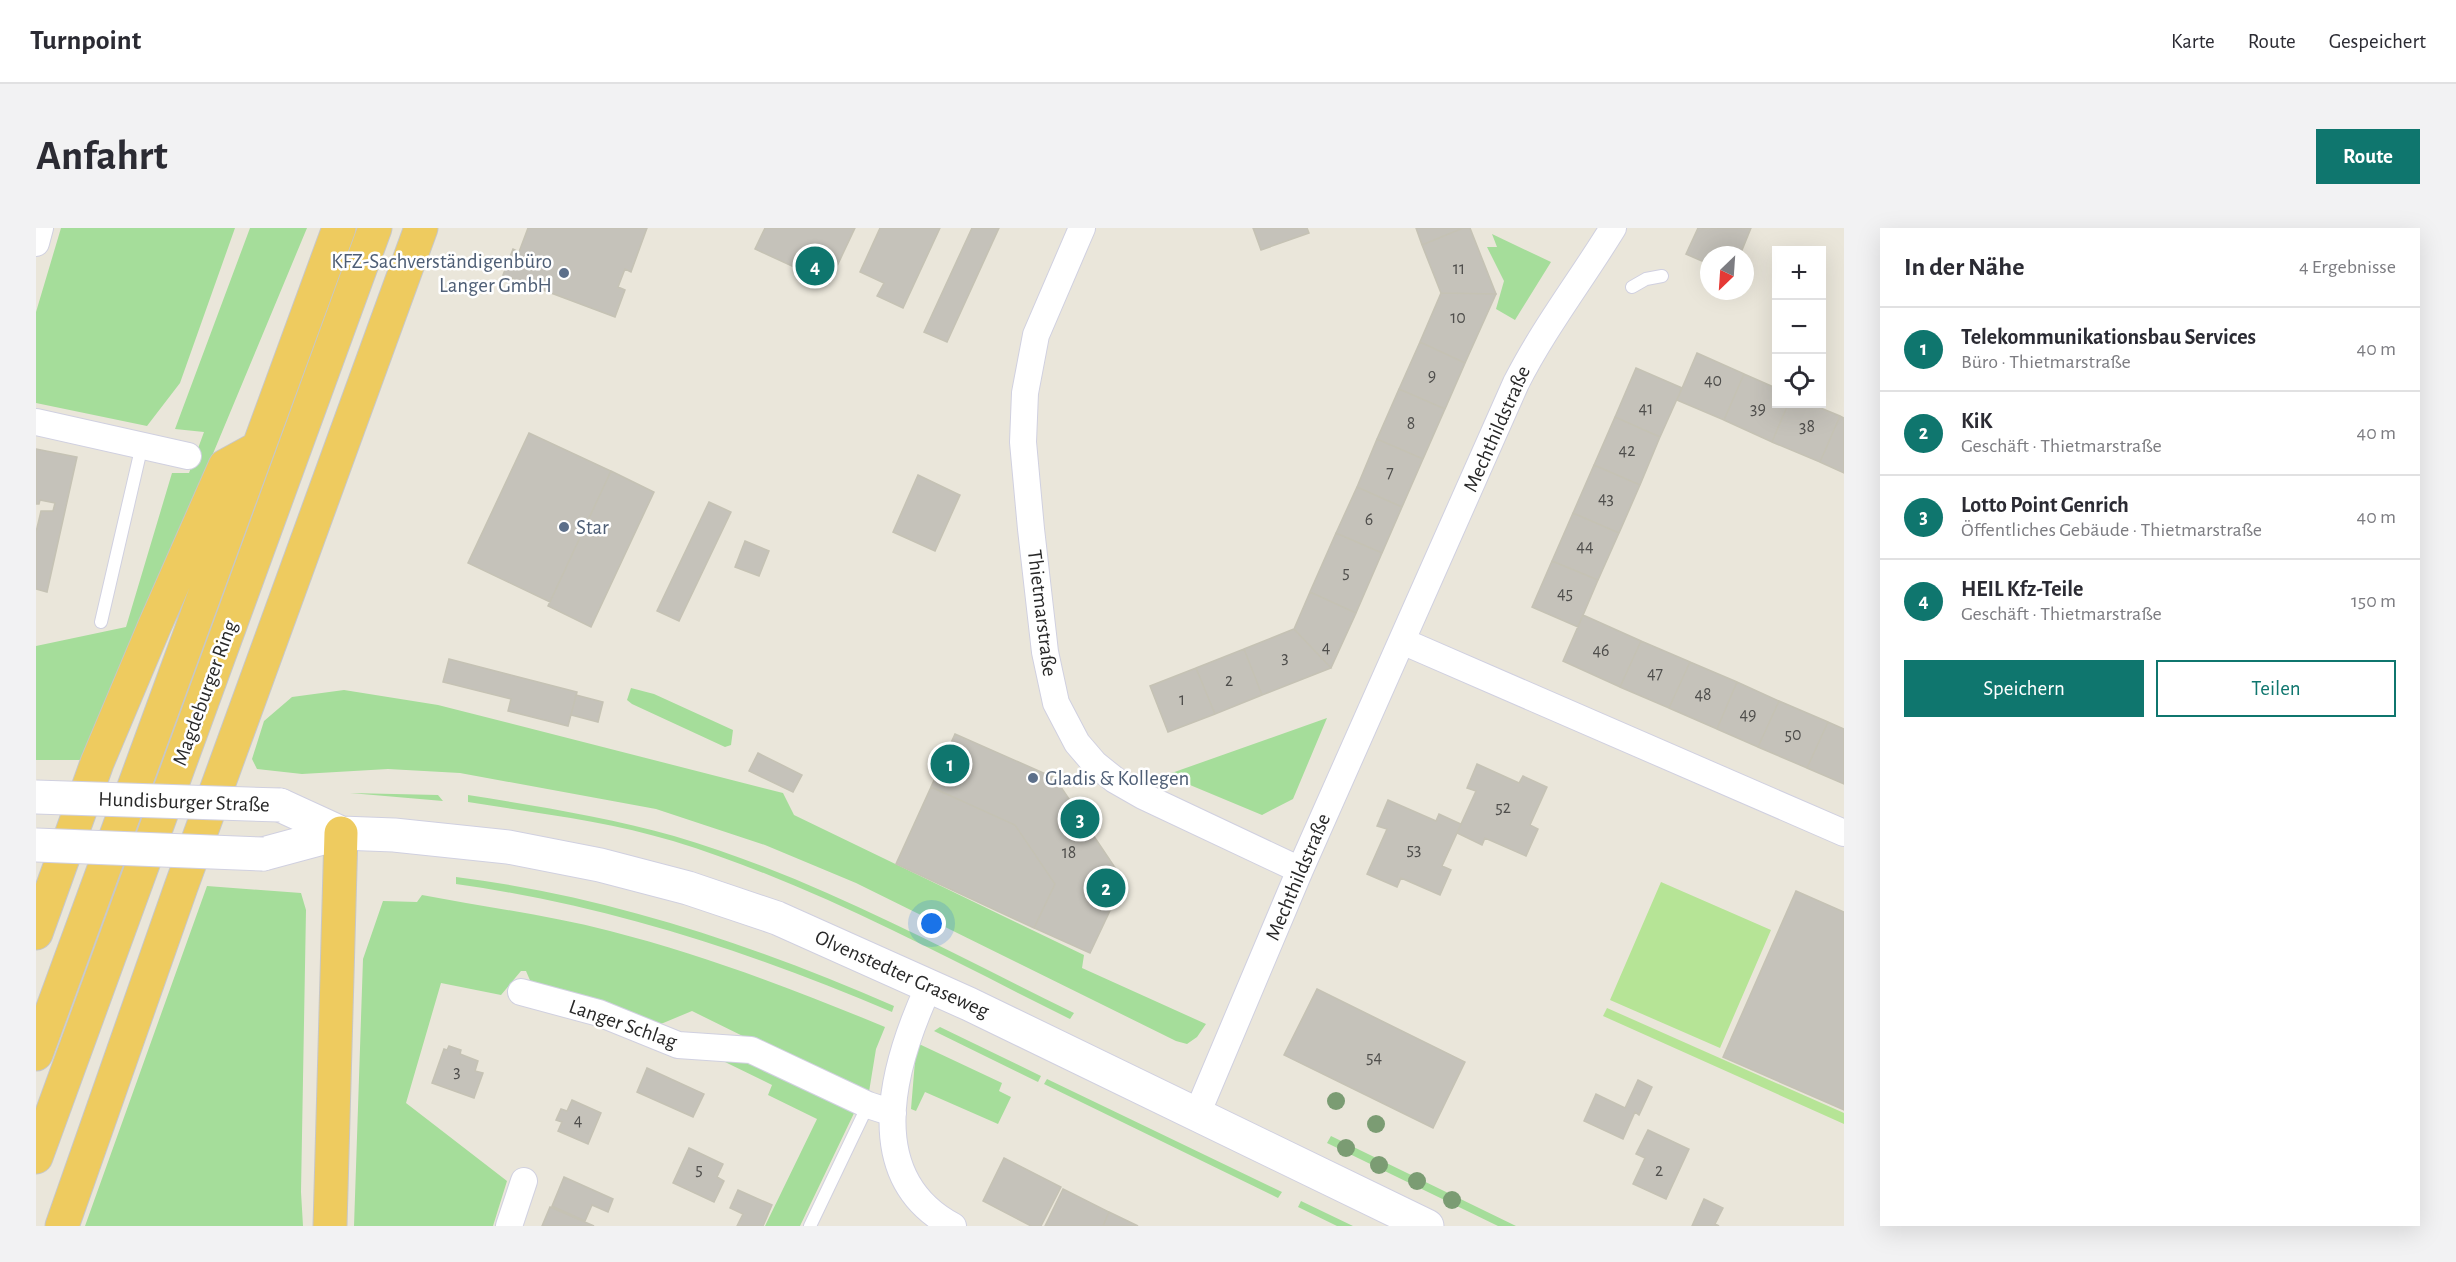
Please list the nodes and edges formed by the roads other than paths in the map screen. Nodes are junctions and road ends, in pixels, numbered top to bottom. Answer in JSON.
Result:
{"nodes":[{"id":1,"x":40,"y":228,"type":"edge"},
{"id":2,"x":339,"y":228,"type":"edge"},
{"id":3,"x":375,"y":228,"type":"edge"},
{"id":4,"x":421,"y":228,"type":"edge"},
{"id":5,"x":1082,"y":228,"type":"edge"},
{"id":6,"x":1612,"y":228,"type":"edge"},
{"id":7,"x":36,"y":243,"type":"edge"},
{"id":8,"x":1662,"y":276,"type":"dead end"},
{"id":9,"x":1632,"y":287,"type":"dead end"},
{"id":10,"x":36,"y":422,"type":"edge"},
{"id":11,"x":142,"y":445,"type":"junction"},
{"id":12,"x":256,"y":449,"type":"junction"},
{"id":13,"x":188,"y":456,"type":"dead end"},
{"id":14,"x":101,"y":622,"type":"dead end"},
{"id":15,"x":1402,"y":641,"type":"junction"},
{"id":16,"x":36,"y":797,"type":"edge"},
{"id":17,"x":341,"y":833,"type":"junction"},
{"id":18,"x":1844,"y":833,"type":"edge"},
{"id":19,"x":36,"y":845,"type":"edge"},
{"id":20,"x":1300,"y":870,"type":"junction"},
{"id":21,"x":36,"y":933,"type":"edge"},
{"id":22,"x":929,"y":986,"type":"junction"},
{"id":23,"x":521,"y":992,"type":"dead end"},
{"id":24,"x":36,"y":1054,"type":"edge"},
{"id":25,"x":868,"y":1105,"type":"junction"},
{"id":26,"x":892,"y":1113,"type":"junction"},
{"id":27,"x":1197,"y":1114,"type":"junction"},
{"id":28,"x":36,"y":1157,"type":"edge"},
{"id":29,"x":524,"y":1181,"type":"dead end"},
{"id":30,"x":62,"y":1226,"type":"edge"},
{"id":31,"x":330,"y":1226,"type":"edge"},
{"id":32,"x":509,"y":1226,"type":"edge"},
{"id":33,"x":810,"y":1226,"type":"edge"},
{"id":34,"x":953,"y":1226,"type":"edge"},
{"id":35,"x":1427,"y":1226,"type":"edge"}],
"edges":[{"from":1,"to":7,"type":"street"},
{"from":2,"to":12,"type":"highway","name":"Magdeburger Ring"},
{"from":3,"to":28,"type":"highway","name":"Magdeburger Ring"},
{"from":4,"to":30,"type":"highway"},
{"from":5,"to":20,"type":"street","name":"Thietmarstraße"},
{"from":6,"to":15,"type":"street","name":"Mechthildstraße"},
{"from":8,"to":9,"type":"lane"},
{"from":10,"to":11,"type":"street"},
{"from":11,"to":13,"type":"street"},
{"from":11,"to":14,"type":"lane"},
{"from":12,"to":21,"type":"highway"},
{"from":12,"to":24,"type":"highway","name":"Magdeburger Ring"},
{"from":15,"to":18,"type":"street"},
{"from":15,"to":20,"type":"street","name":"Mechthildstraße"},
{"from":16,"to":17,"type":"main road","name":"Hundisburger Straße","bridge":true},
{"from":17,"to":19,"type":"main road","bridge":true},
{"from":17,"to":22,"type":"main road","name":"Olvenstedter Graseweg"},
{"from":17,"to":31,"type":"highway"},
{"from":20,"to":27,"type":"street","name":"Mechthildstraße"},
{"from":22,"to":26,"type":"street"},
{"from":22,"to":27,"type":"main road","name":"Olvenstedter Graseweg"},
{"from":23,"to":25,"type":"street","name":"Langer Schlag"},
{"from":25,"to":26,"type":"street","name":"Langer Schlag"},
{"from":25,"to":33,"type":"lane"},
{"from":26,"to":34,"type":"street"},
{"from":27,"to":35,"type":"main road","name":"Olvenstedter Graseweg"},
{"from":29,"to":32,"type":"street"}]}
